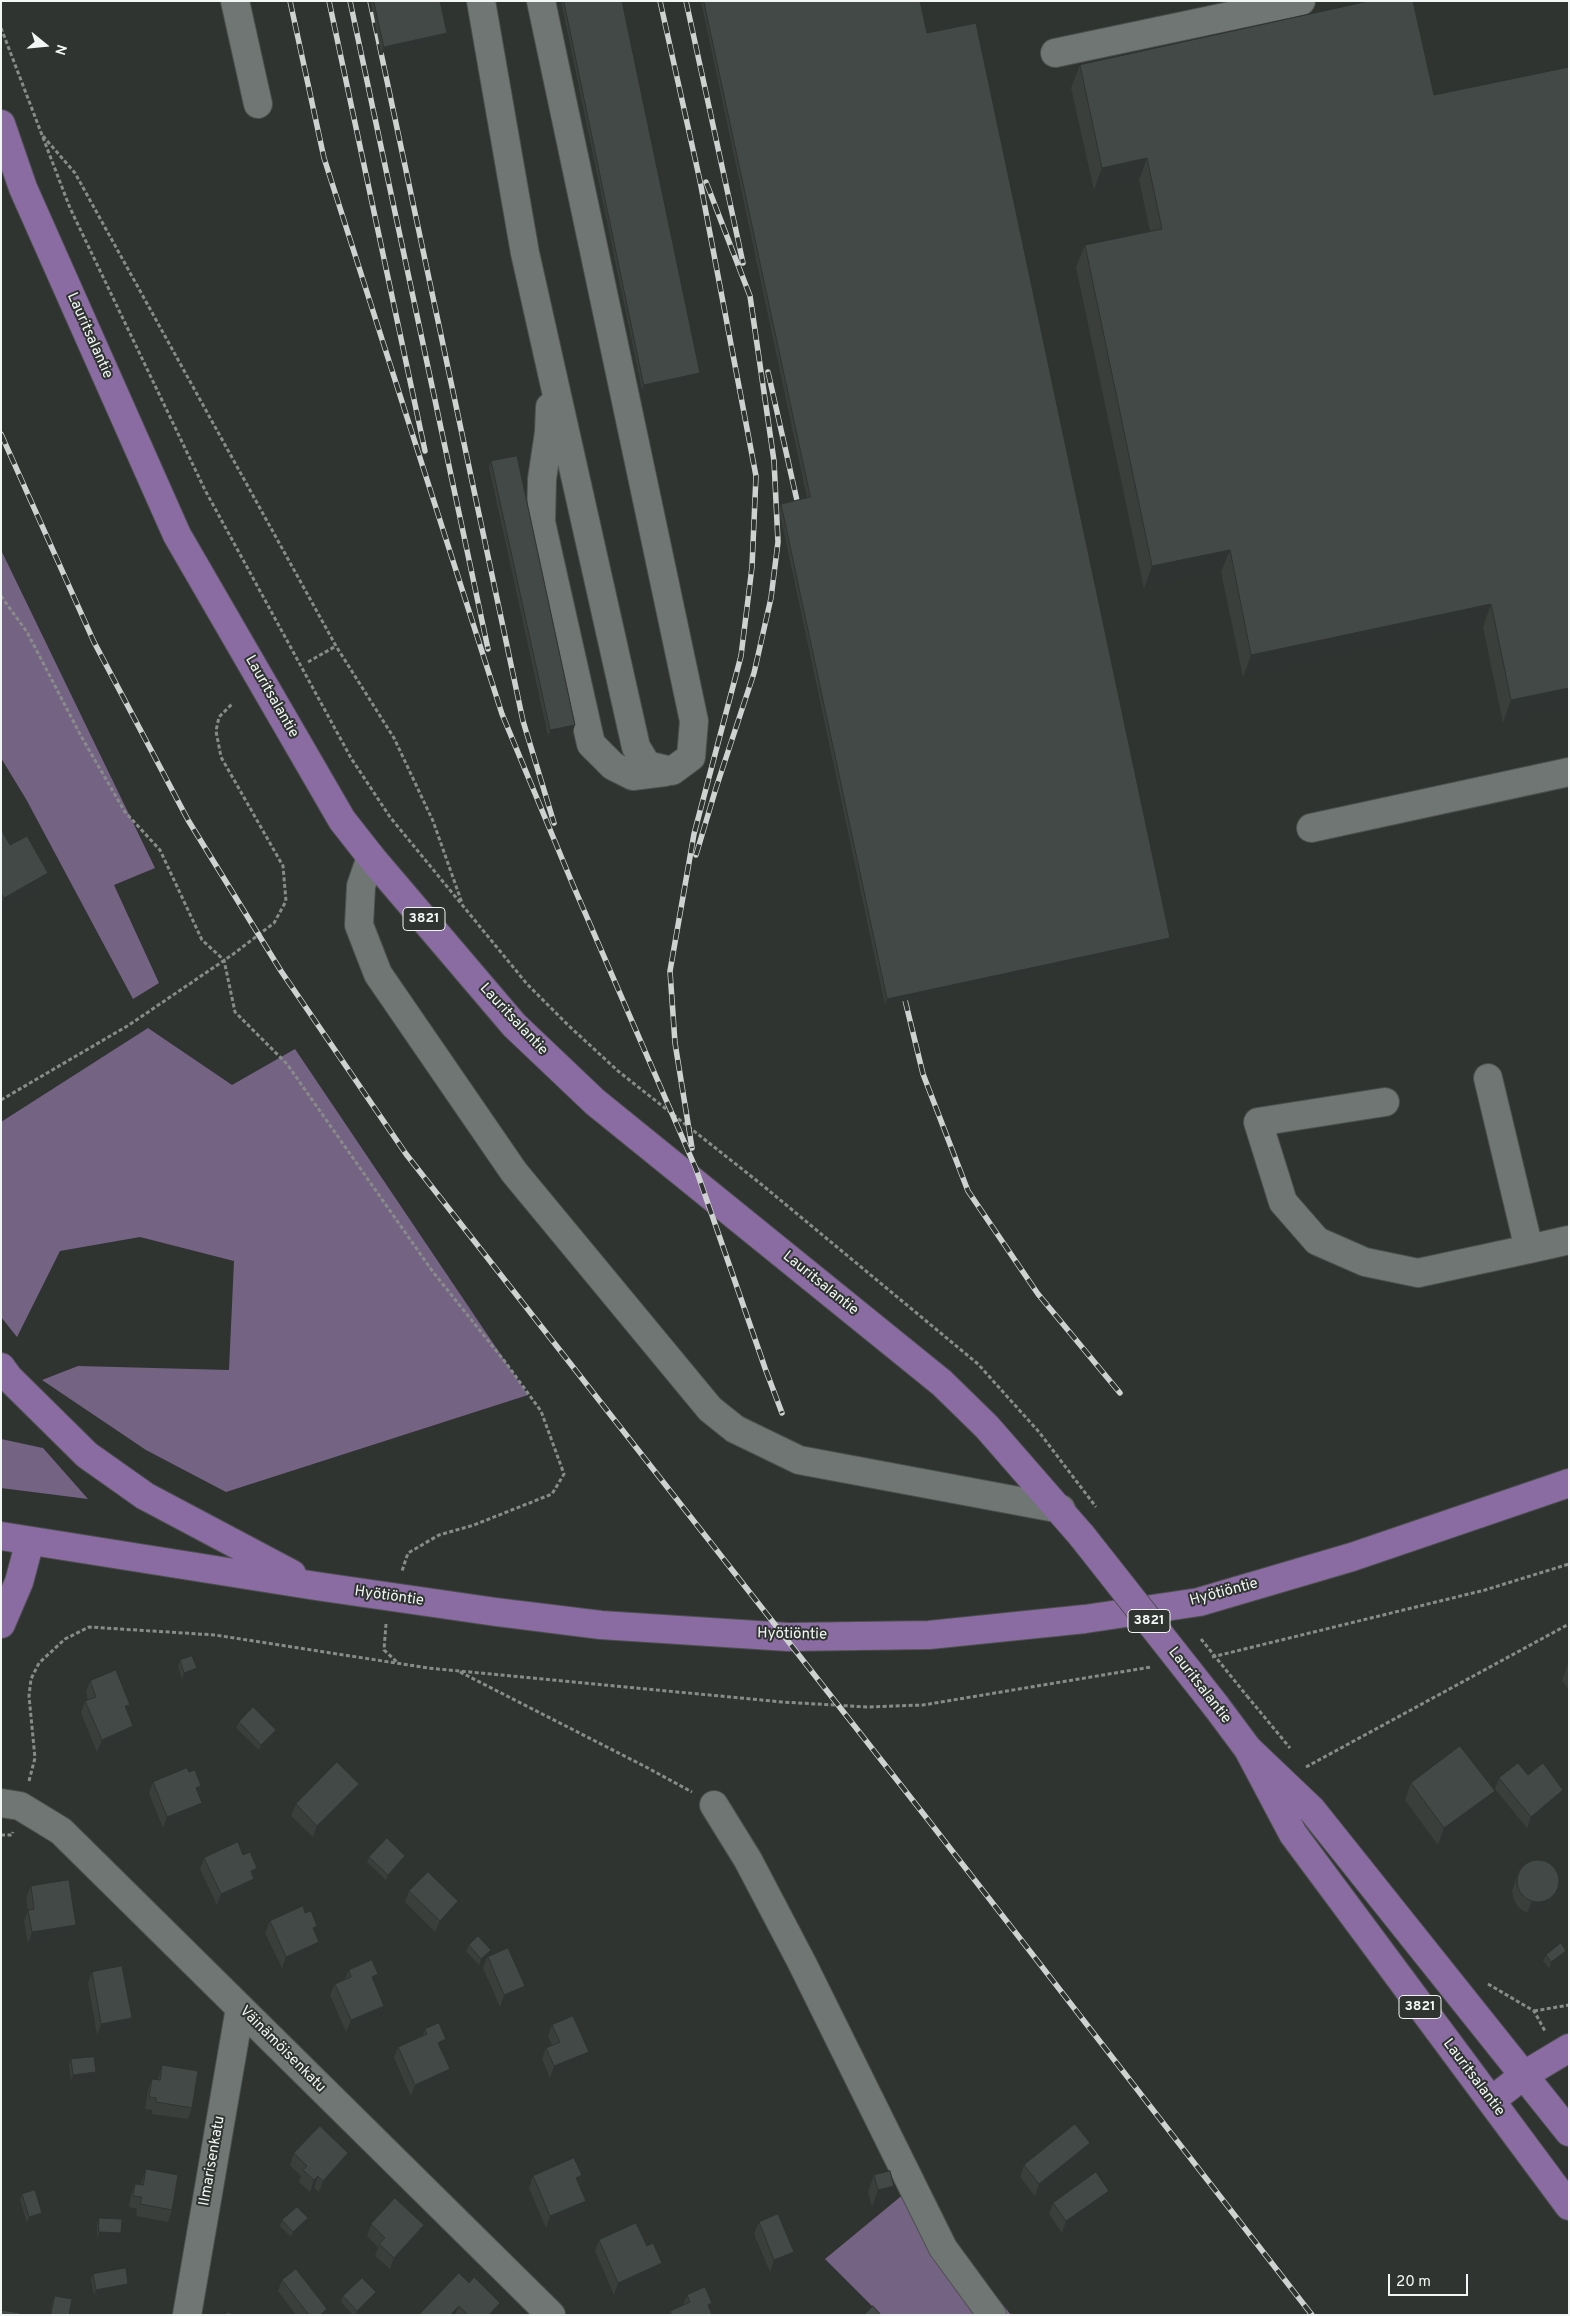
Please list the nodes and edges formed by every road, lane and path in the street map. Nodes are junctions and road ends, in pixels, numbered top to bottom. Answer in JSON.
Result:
{"nodes":[{"id":1,"x":235,"y":1,"type":"edge"},
{"id":2,"x":482,"y":1,"type":"edge"},
{"id":3,"x":541,"y":1,"type":"edge"},
{"id":4,"x":1301,"y":1,"type":"edge"},
{"id":5,"x":1,"y":28,"type":"edge"},
{"id":6,"x":1055,"y":53,"type":"dead end"},
{"id":7,"x":258,"y":104,"type":"dead end"},
{"id":8,"x":1,"y":124,"type":"edge"},
{"id":9,"x":41,"y":134,"type":"junction"},
{"id":10,"x":551,"y":370,"type":"junction"},
{"id":11,"x":1,"y":596,"type":"edge"},
{"id":12,"x":336,"y":646,"type":"junction"},
{"id":13,"x":308,"y":662,"type":"dead end"},
{"id":14,"x":232,"y":704,"type":"dead end"},
{"id":15,"x":672,"y":771,"type":"junction"},
{"id":16,"x":1569,"y":772,"type":"edge"},
{"id":17,"x":1311,"y":828,"type":"dead end"},
{"id":18,"x":371,"y":857,"type":"junction"},
{"id":19,"x":464,"y":907,"type":"junction"},
{"id":20,"x":224,"y":960,"type":"junction"},
{"id":21,"x":1488,"y":1078,"type":"dead end"},
{"id":22,"x":1,"y":1100,"type":"edge"},
{"id":23,"x":1386,"y":1102,"type":"dead end"},
{"id":24,"x":1569,"y":1240,"type":"edge"},
{"id":25,"x":1528,"y":1249,"type":"junction"},
{"id":26,"x":1,"y":1366,"type":"edge"},
{"id":27,"x":1569,"y":1483,"type":"edge"},
{"id":28,"x":1061,"y":1509,"type":"junction"},
{"id":29,"x":1097,"y":1509,"type":"dead end"},
{"id":30,"x":1,"y":1536,"type":"edge"},
{"id":31,"x":30,"y":1541,"type":"junction"},
{"id":32,"x":1569,"y":1564,"type":"edge"},
{"id":33,"x":316,"y":1586,"type":"junction"},
{"id":34,"x":394,"y":1597,"type":"junction"},
{"id":35,"x":1,"y":1624,"type":"edge"},
{"id":36,"x":1569,"y":1624,"type":"edge"},
{"id":37,"x":1206,"y":1658,"type":"dead end"},
{"id":38,"x":398,"y":1664,"type":"junction"},
{"id":39,"x":1157,"y":1666,"type":"dead end"},
{"id":40,"x":457,"y":1671,"type":"junction"},
{"id":41,"x":1248,"y":1749,"type":"junction"},
{"id":42,"x":1305,"y":1767,"type":"dead end"},
{"id":43,"x":11,"y":1804,"type":"edge"},
{"id":44,"x":714,"y":1804,"type":"joint"},
{"id":45,"x":1,"y":1835,"type":"edge"},
{"id":46,"x":1569,"y":2005,"type":"edge"},
{"id":47,"x":240,"y":2008,"type":"junction"},
{"id":48,"x":1534,"y":2011,"type":"dead end"},
{"id":49,"x":1569,"y":2048,"type":"edge"},
{"id":50,"x":1524,"y":2075,"type":"junction"},
{"id":51,"x":1491,"y":2101,"type":"junction"},
{"id":52,"x":1569,"y":2132,"type":"edge"},
{"id":53,"x":1569,"y":2206,"type":"edge"},
{"id":54,"x":187,"y":2315,"type":"edge"},
{"id":55,"x":551,"y":2315,"type":"edge"},
{"id":56,"x":992,"y":2315,"type":"edge"}],
"edges":[{"from":1,"to":7,"type":"street"},
{"from":2,"to":10,"type":"street"},
{"from":3,"to":15,"type":"street"},
{"from":4,"to":6,"type":"street"},
{"from":5,"to":9,"type":"path"},
{"from":8,"to":18,"type":"main road","name":"Lauritsalantie","number":"3821"},
{"from":9,"to":12,"type":"path"},
{"from":9,"to":19,"type":"path"},
{"from":10,"to":15,"type":"street"},
{"from":10,"to":15,"type":"street"},
{"from":11,"to":20,"type":"path"},
{"from":12,"to":13,"type":"path"},
{"from":12,"to":19,"type":"path"},
{"from":14,"to":20,"type":"path"},
{"from":16,"to":17,"type":"street"},
{"from":18,"to":28,"type":"main road","name":"Lauritsalantie","number":"3821"},
{"from":18,"to":28,"type":"street"},
{"from":19,"to":29,"type":"path"},
{"from":20,"to":22,"type":"path"},
{"from":20,"to":34,"type":"path"},
{"from":21,"to":25,"type":"street"},
{"from":23,"to":25,"type":"street"},
{"from":24,"to":25,"type":"street"},
{"from":26,"to":33,"type":"main road"},
{"from":27,"to":34,"type":"main road","name":"Hyötiöntie"},
{"from":28,"to":41,"type":"main road","name":"Lauritsalantie","number":"3821","bridge":true},
{"from":30,"to":31,"type":"main road","name":"Hyötiöntie"},
{"from":31,"to":33,"type":"main road","name":"Hyötiöntie"},
{"from":31,"to":35,"type":"main road"},
{"from":32,"to":37,"type":"path"},
{"from":33,"to":34,"type":"main road","name":"Hyötiöntie"},
{"from":34,"to":38,"type":"path"},
{"from":36,"to":42,"type":"path"},
{"from":38,"to":40,"type":"path"},
{"from":38,"to":43,"type":"path"},
{"from":39,"to":40,"type":"path"},
{"from":40,"to":44,"type":"path"},
{"from":41,"to":50,"type":"main road","name":"Lauritsalantie"},
{"from":41,"to":51,"type":"main road","name":"Lauritsalantie","number":"3821"},
{"from":43,"to":45,"type":"path"},
{"from":43,"to":47,"type":"street","name":"Väinämöisenkatu"},
{"from":44,"to":56,"type":"street"},
{"from":46,"to":48,"type":"path"},
{"from":47,"to":54,"type":"street","name":"Ilmarisenkatu"},
{"from":47,"to":55,"type":"street","name":"Väinämöisenkatu"},
{"from":49,"to":50,"type":"main road"},
{"from":50,"to":51,"type":"main road"},
{"from":50,"to":52,"type":"main road","name":"Lauritsalantie"},
{"from":51,"to":53,"type":"main road","name":"Lauritsalantie","number":"3821"}]}
